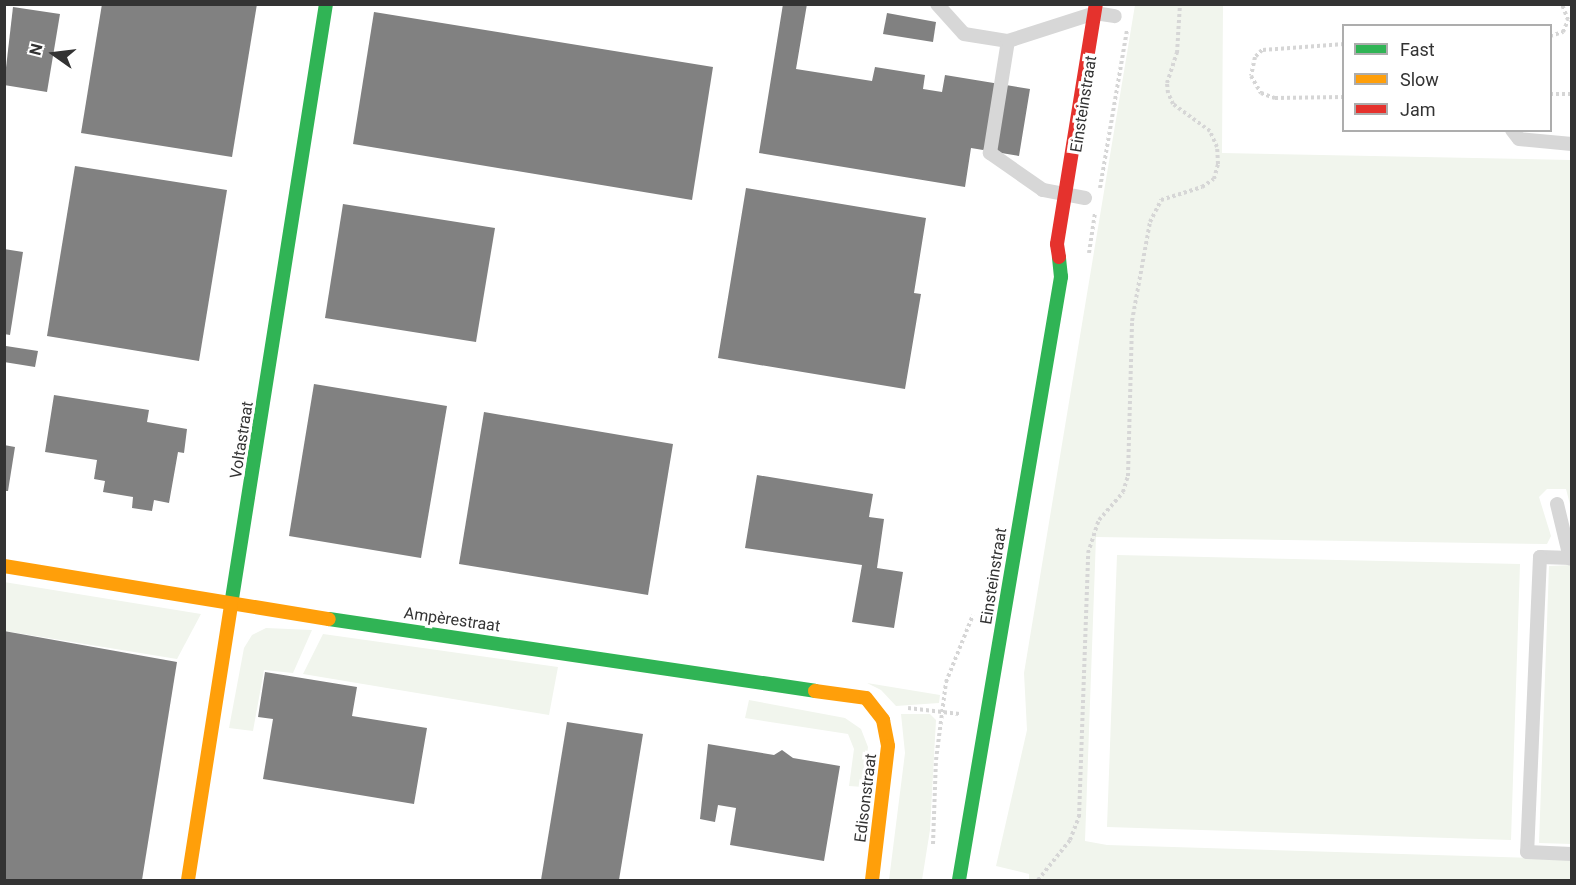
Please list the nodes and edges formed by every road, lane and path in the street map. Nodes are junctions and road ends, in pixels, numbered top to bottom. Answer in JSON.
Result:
{"nodes":[{"id":1,"x":327,"y":4,"type":"edge"},
{"id":2,"x":937,"y":4,"type":"edge"},
{"id":3,"x":1180,"y":4,"type":"edge"},
{"id":4,"x":1562,"y":4,"type":"edge"},
{"id":5,"x":1096,"y":9,"type":"edge"},
{"id":6,"x":1115,"y":16,"type":"edge"},
{"id":7,"x":1552,"y":36,"type":"edge"},
{"id":8,"x":1008,"y":41,"type":"junction"},
{"id":9,"x":1342,"y":44,"type":"edge"},
{"id":10,"x":1552,"y":94,"type":"edge"},
{"id":11,"x":1572,"y":94,"type":"edge"},
{"id":12,"x":1342,"y":97,"type":"edge"},
{"id":13,"x":1514,"y":132,"type":"edge"},
{"id":14,"x":1572,"y":144,"type":"edge"},
{"id":15,"x":1086,"y":192,"type":"joint"},
{"id":16,"x":1065,"y":194,"type":"junction"},
{"id":17,"x":1082,"y":218,"type":"dead end"},
{"id":18,"x":1072,"y":257,"type":"dead end"},
{"id":19,"x":1061,"y":277,"type":"junction"},
{"id":20,"x":1557,"y":504,"type":"dead end"},
{"id":21,"x":1571,"y":558,"type":"edge"},
{"id":22,"x":4,"y":566,"type":"edge"},
{"id":23,"x":234,"y":605,"type":"junction"},
{"id":24,"x":975,"y":609,"type":"dead end"},
{"id":25,"x":942,"y":711,"type":"junction"},
{"id":26,"x":988,"y":719,"type":"junction"},
{"id":27,"x":884,"y":720,"type":"junction"},
{"id":28,"x":1572,"y":854,"type":"edge"},
{"id":29,"x":932,"y":855,"type":"dead end"},
{"id":30,"x":188,"y":880,"type":"edge"},
{"id":31,"x":872,"y":880,"type":"edge"},
{"id":32,"x":959,"y":880,"type":"edge"},
{"id":33,"x":1038,"y":880,"type":"edge"}],
"edges":[{"from":1,"to":23,"type":"street","name":"Voltastraat"},
{"from":2,"to":8,"type":"lane"},
{"from":3,"to":33,"type":"path"},
{"from":4,"to":7,"type":"path"},
{"from":5,"to":6,"type":"lane"},
{"from":5,"to":8,"type":"lane"},
{"from":5,"to":16,"type":"street","name":"Einsteinstraat"},
{"from":8,"to":16,"type":"lane"},
{"from":9,"to":12,"type":"path"},
{"from":10,"to":11,"type":"path"},
{"from":13,"to":14,"type":"lane"},
{"from":15,"to":16,"type":"lane"},
{"from":15,"to":17,"type":"street"},
{"from":16,"to":19,"type":"street","name":"Einsteinstraat"},
{"from":18,"to":19,"type":"street","name":"Einsteinstraat"},
{"from":19,"to":26,"type":"street","name":"Einsteinstraat"},
{"from":20,"to":21,"type":"lane"},
{"from":21,"to":28,"type":"lane"},
{"from":22,"to":23,"type":"street","name":"Ampèrestraat"},
{"from":23,"to":27,"type":"street","name":"Ampèrestraat"},
{"from":23,"to":30,"type":"street","name":"Voltastraat"},
{"from":24,"to":25,"type":"path"},
{"from":25,"to":26,"type":"path"},
{"from":25,"to":27,"type":"path"},
{"from":25,"to":29,"type":"path"},
{"from":26,"to":32,"type":"street","name":"Einsteinstraat"},
{"from":27,"to":31,"type":"street","name":"Edisonstraat"}]}
